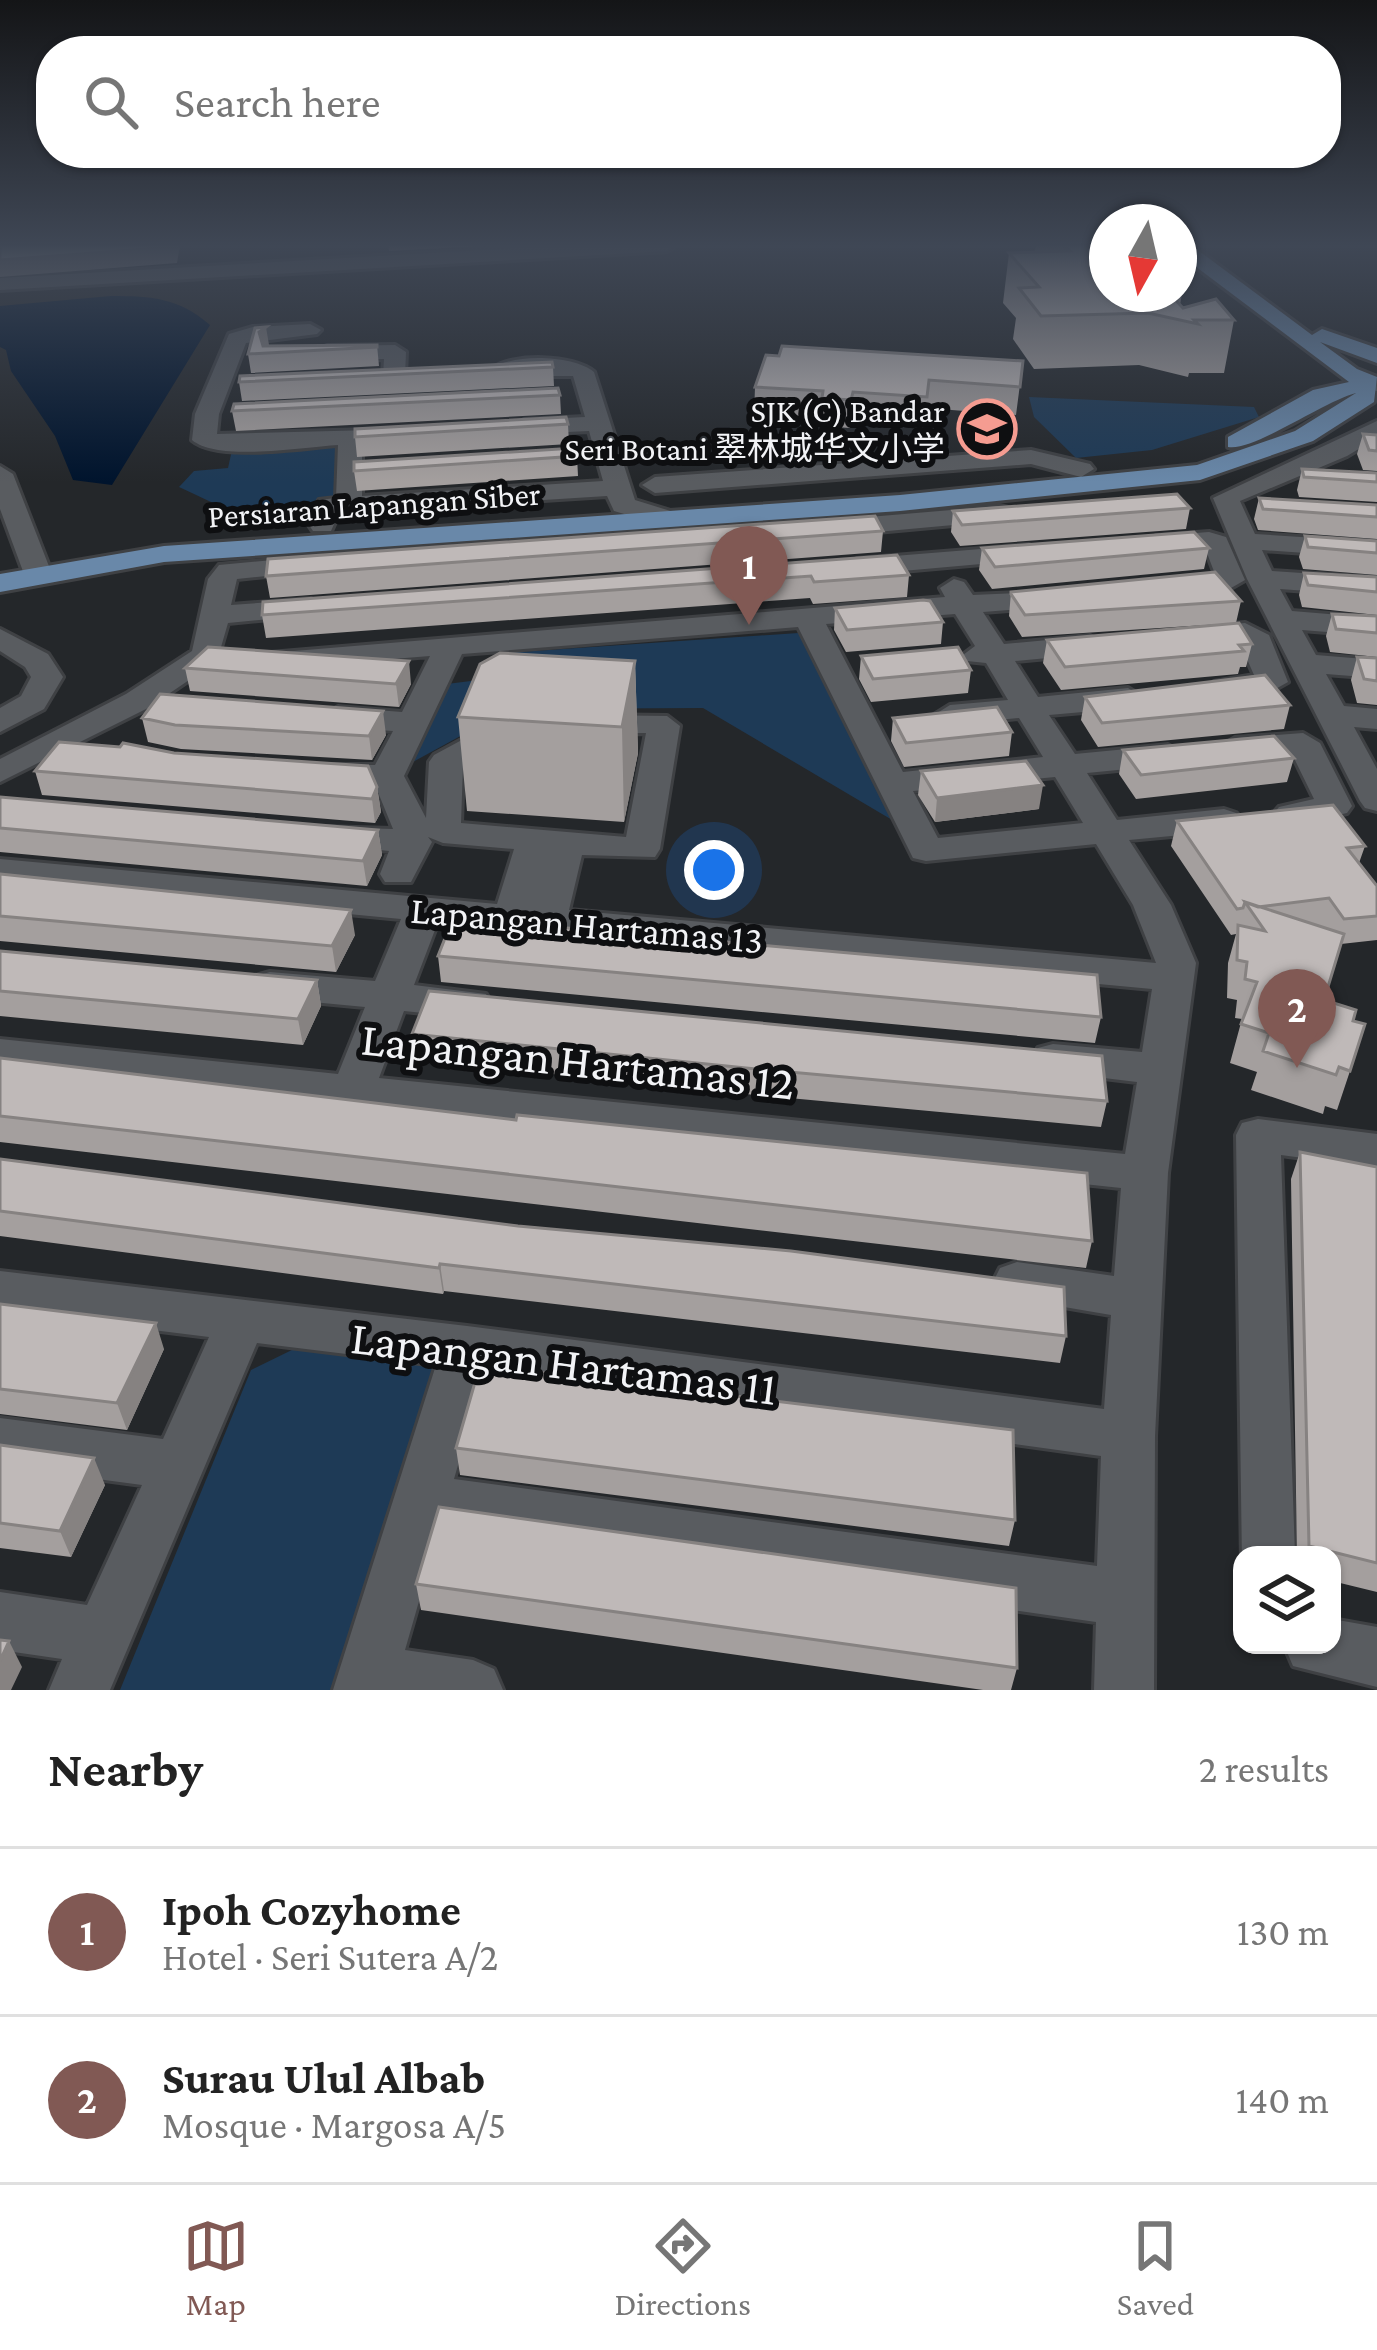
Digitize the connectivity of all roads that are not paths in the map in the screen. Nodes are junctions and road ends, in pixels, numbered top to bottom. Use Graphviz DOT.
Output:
graph roads {
  1 [pos="1284,324"];
  2 [pos="1307,324"];
  3 [pos="1290,328"];
  4 [pos="310,330"];
  5 [pos="1322,335"];
  6 [pos="1377,356"];
  7 [pos="228,358"];
  8 [pos="484,370"];
  9 [pos="422,374"];
  10 [pos="384,376"];
  11 [pos="1377,384"];
  12 [pos="1377,405"];
  13 [pos="1309,417"];
  14 [pos="598,423"];
  15 [pos="1377,428"];
  16 [pos="488,429"];
  17 [pos="422,433"];
  18 [pos="387,434"];
  19 [pos="350,437"];
  20 [pos="1377,454"];
  21 [pos="1338,466"];
  22 [pos="1081,469"];
  23 [pos="0,474"];
  24 [pos="929,482"];
  25 [pos="847,489"];
  26 [pos="634,495"];
  27 [pos="1182,496"];
  28 [pos="349,505"];
  29 [pos="1227,505"];
  30 [pos="1270,508"];
  31 [pos="906,512"];
  32 [pos="668,519"];
  33 [pos="322,526"];
  34 [pos="575,526"];
  35 [pos="1243,541"];
  36 [pos="1125,546"];
  37 [pos="1377,550"];
  38 [pos="1054,551"];
  39 [pos="24,555"];
  40 [pos="936,560"];
  41 [pos="0,566"];
  42 [pos="817,570"];
  43 [pos="1261,579"];
  44 [pos="0,583"];
  45 [pos="1377,587"];
  46 [pos="1152,589"];
  47 [pos="1082,595"];
  48 [pos="351,605"];
  49 [pos="964,605"];
  50 [pos="215,615"];
  51 [pos="1281,619"];
  52 [pos="809,620"];
  53 [pos="1377,627"];
  54 [pos="0,638"];
  55 [pos="1177,638"];
  56 [pos="1132,642"];
  57 [pos="451,645"];
  58 [pos="995,653"];
  59 [pos="949,657"];
  60 [pos="231,659"];
  61 [pos="1305,663"];
  62 [pos="1377,669"];
  63 [pos="137,701"];
  64 [pos="198,706"];
  65 [pos="1029,708"];
  66 [pos="309,715"];
  67 [pos="1331,715"];
  68 [pos="10,717"];
  69 [pos="1377,718"];
  70 [pos="887,722"];
  71 [pos="412,723"];
  72 [pos="72,738"];
  73 [pos="111,752"];
  74 [pos="1065,765"];
  75 [pos="284,769"];
  76 [pos="0,772"];
  77 [pos="387,776"];
  78 [pos="891,783"];
  79 [pos="1373,787"];
  80 [pos="302,832"];
  81 [pos="1107,832"];
  82 [pos="551,843"];
  83 [pos="0,870"];
  84 [pos="424,909"];
  85 [pos="529,919"];
  86 [pos="1174,970"];
  87 [pos="230,981"];
  88 [pos="390,998"];
  89 [pos="520,1008"];
  90 [pos="0,1054"];
  91 [pos="1023,1056"];
  92 [pos="1162,1069"];
  93 [pos="352,1091"];
  94 [pos="1377,1151"];
  95 [pos="1145,1173"];
  96 [pos="978,1276"];
  97 [pos="0,1292"];
  98 [pos="1137,1299"];
  99 [pos="242,1322"];
  100 [pos="467,1347"];
  101 [pos="1128,1436"];
  102 [pos="0,1442"];
  103 [pos="178,1465"];
  104 [pos="420,1500"];
  105 [pos="1267,1546"];
  106 [pos="1124,1598"];
  107 [pos="0,1622"];
  108 [pos="102,1636"];
  109 [pos="1341,1650"];
  110 [pos="1377,1657"];
  111 [pos="366,1682"];
  112 [pos="79,1690"];
  113 [pos="473,1690"];
  114 [pos="1124,1690"];
  1 -- 3 [label="main road"];
  2 -- 5 [label="main road"];
  3 -- 11 [label="main road"];
  3 -- 13 [label="main road"];
  4 -- 7 [label="street"];
  5 -- 6 [label="main road"];
  5 -- 11 [label="main road"];
  7 -- 10 [label="street"];
  7 -- 19 [label="street"];
  8 -- 14 [label="street"];
  9 -- 10 [label="street"];
  10 -- 18 [label="street"];
  11 -- 13 [label="main road, Persiaran Lapangan Siber"];
  12 -- 13 [label="main road"];
  13 -- 22 [label="main road, Persiaran Lapangan Siber"];
  13 -- 31 [label="main road, Persiaran Lapangan Siber"];
  14 -- 16 [label="street"];
  14 -- 26 [label="street"];
  15 -- 21 [label="street"];
  17 -- 18 [label="street"];
  18 -- 19 [label="street"];
  19 -- 28 [label="street"];
  20 -- 21 [label="street"];
  21 -- 29 [label="street"];
  22 -- 24 [label="main road, Persiaran Lapangan Siber"];
  22 -- 26 [label="street"];
  23 -- 39 [label="street"];
  24 -- 25 [label="main road, Persiaran Lapangan Siber"];
  24 -- 31 [label="street"];
  25 -- 26 [label="main road, Persiaran Lapangan Siber"];
  25 -- 31 [label="street"];
  26 -- 28 [label="street"];
  26 -- 32 [label="street"];
  26 -- 33 [label="main road, Persiaran Lapangan Siber"];
  26 -- 34 [label="street"];
  27 -- 31 [label="street"];
  28 -- 33 [label="street"];
  29 -- 30 [label="street"];
  29 -- 35 [label="street"];
  31 -- 32 [label="main road, Persiaran Lapangan Siber"];
  31 -- 40 [label="street"];
  31 -- 50 [label="street"];
  32 -- 34 [label="main road, Persiaran Lapangan Siber"];
  33 -- 39 [label="main road, Persiaran Lapangan Siber"];
  34 -- 39 [label="main road, Persiaran Lapangan Siber"];
  35 -- 37 [label="street"];
  35 -- 43 [label="street"];
  36 -- 46 [label="street"];
  38 -- 40 [label="street"];
  39 -- 41 [label="main road, Persiaran Lapangan Siber"];
  39 -- 44 [label="main road, Persiaran Lapangan Siber"];
  40 -- 42 [label="street"];
  40 -- 49 [label="street"];
  43 -- 45 [label="street"];
  43 -- 51 [label="street"];
  47 -- 49 [label="street"];
  48 -- 50 [label="street"];
  49 -- 52 [label="street"];
  49 -- 58 [label="street"];
  50 -- 60 [label="street"];
  51 -- 53 [label="street"];
  51 -- 61 [label="street"];
  52 -- 57 [label="street"];
  52 -- 70 [label="street"];
  54 -- 68 [label="street"];
  55 -- 65 [label="street"];
  56 -- 58 [label="street"];
  57 -- 60 [label="street"];
  57 -- 71 [label="street"];
  58 -- 59 [label="street"];
  58 -- 65 [label="street"];
  60 -- 63 [label="street"];
  61 -- 62 [label="street"];
  61 -- 67 [label="street"];
  63 -- 64 [label="street"];
  63 -- 72 [label="street"];
  65 -- 70 [label="street"];
  65 -- 74 [label="street"];
  66 -- 71 [label="street"];
  67 -- 69 [label="street"];
  67 -- 79 [label="street"];
  70 -- 78 [label="street"];
  71 -- 77 [label="street"];
  72 -- 73 [label="street"];
  72 -- 76 [label="street"];
  74 -- 78 [label="street"];
  74 -- 81 [label="street"];
  74 -- 81 [label="street"];
  75 -- 77 [label="street"];
  77 -- 80 [label="street"];
  78 -- 81 [label="street"];
  81 -- 86 [label="street"];
  82 -- 82 [label="street"];
  82 -- 85 [label="street"];
  83 -- 84 [label="street, Lapangan Hartamas 13"];
  84 -- 85 [label="street, Lapangan Hartamas 13"];
  84 -- 88 [label="street"];
  85 -- 86 [label="street, Lapangan Hartamas 13"];
  86 -- 92 [label="street"];
  87 -- 88 [label="street"];
  88 -- 89 [label="street"];
  88 -- 93 [label="street"];
  90 -- 93 [label="street, Lapangan Hartamas 12"];
  91 -- 92 [label="street"];
  92 -- 95 [label="street"];
  93 -- 95 [label="street, Lapangan Hartamas 12"];
  94 -- 105 [label="street"];
  95 -- 98 [label="street"];
  96 -- 98 [label="street"];
  97 -- 99 [label="street, Lapangan Hartamas 11"];
  98 -- 101 [label="street"];
  99 -- 100 [label="street, Lapangan Hartamas 11"];
  99 -- 103 [label="street"];
  100 -- 101 [label="street, Lapangan Hartamas 11"];
  100 -- 104 [label="street"];
  101 -- 106 [label="street"];
  102 -- 103 [label="street"];
  103 -- 108 [label="street"];
  104 -- 106 [label="street"];
  104 -- 111 [label="street"];
  106 -- 114 [label="street"];
  107 -- 108 [label="street"];
  108 -- 112 [label="street"];
  109 -- 110 [label="street"];
  111 -- 113 [label="street"];
}
